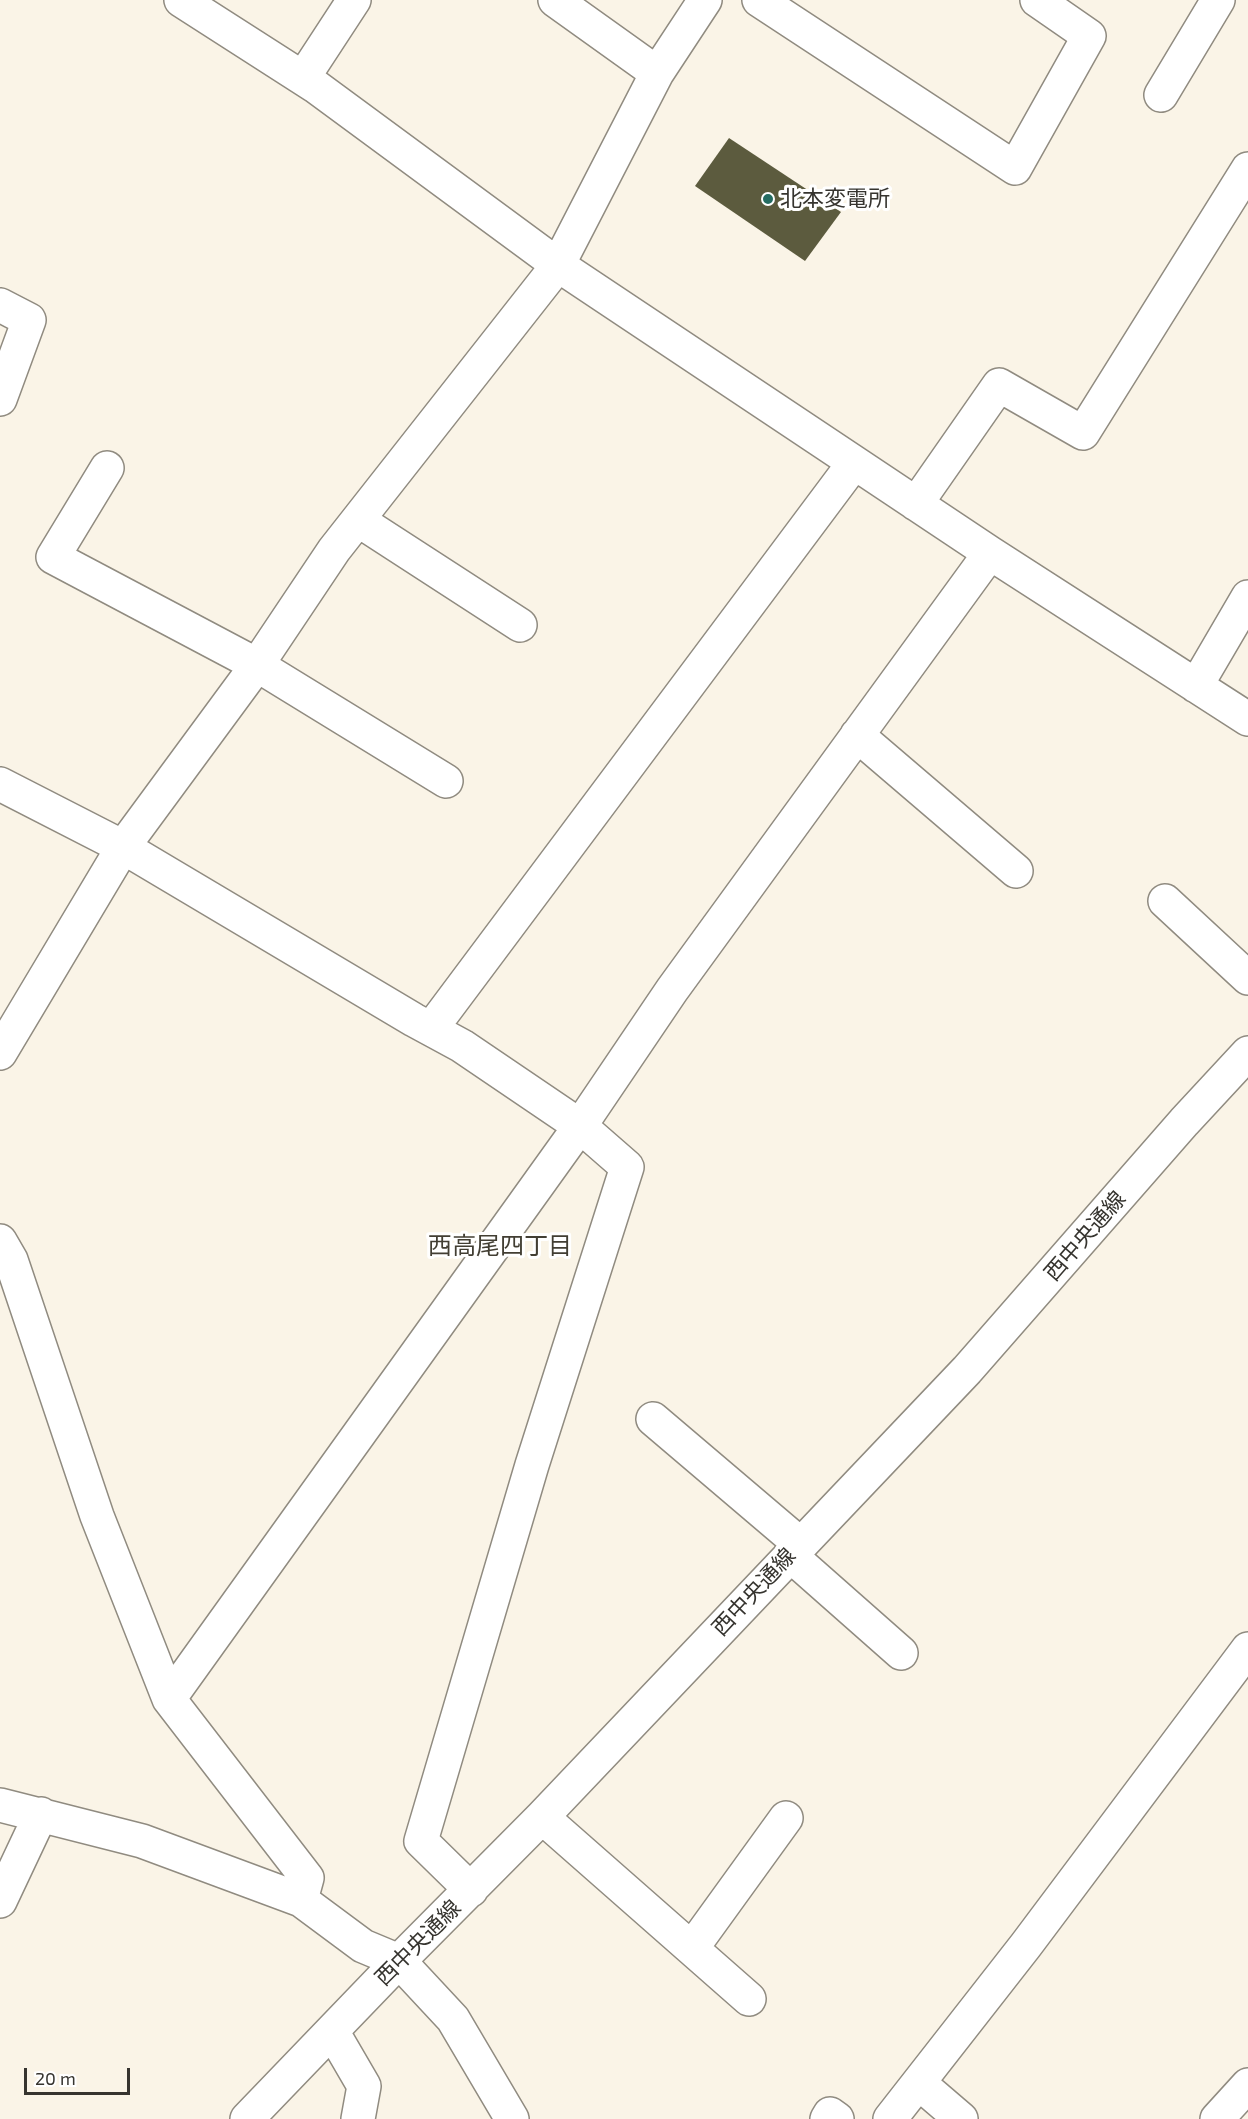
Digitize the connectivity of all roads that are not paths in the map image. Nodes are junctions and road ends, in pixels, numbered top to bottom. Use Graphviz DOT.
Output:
graph roads {
  1 [pos="354,0"];
  2 [pos="555,0"];
  3 [pos="705,0"];
  4 [pos="759,0"];
  5 [pos="1037,0"];
  6 [pos="1218,0"];
  7 [pos="188,2"];
  8 [pos="657,73"];
  9 [pos="303,78"];
  10 [pos="1161,95"];
  11 [pos="1248,170"];
  12 [pos="558,266"];
  13 [pos="0,305"];
  14 [pos="0,399"];
  15 [pos="854,463"];
  16 [pos="107,468"];
  17 [pos="916,504"];
  18 [pos="358,520"];
  19 [pos="990,553"];
  20 [pos="1248,597"];
  21 [pos="520,625"];
  22 [pos="257,665"];
  23 [pos="1196,686"];
  24 [pos="1248,719"];
  25 [pos="857,735"];
  26 [pos="446,781"];
  27 [pos="0,784"];
  28 [pos="123,847"];
  29 [pos="1016,871"];
  30 [pos="1165,901"];
  31 [pos="1248,978"];
  32 [pos="431,1029"];
  33 [pos="0,1053"];
  34 [pos="1248,1053"];
  35 [pos="580,1126"];
  36 [pos="0,1241"];
  37 [pos="653,1419"];
  38 [pos="795,1550"];
  39 [pos="1248,1649"];
  40 [pos="901,1653"];
  41 [pos="169,1699"];
  42 [pos="0,1805"];
  43 [pos="41,1814"];
  44 [pos="542,1817"];
  45 [pos="786,1818"];
  46 [pos="471,1890"];
  47 [pos="301,1900"];
  48 [pos="0,1901"];
  49 [pos="692,1948"];
  50 [pos="399,1961"];
  51 [pos="749,1999"];
  52 [pos="332,2031"];
  53 [pos="919,2083"];
  54 [pos="1248,2085"];
  55 [pos="247,2119"];
  56 [pos="358,2119"];
  57 [pos="512,2119"];
  58 [pos="827,2119"];
  59 [pos="837,2119"];
  60 [pos="890,2119"];
  61 [pos="961,2119"];
  62 [pos="1217,2119"];
  1 -- 9 [label="street"];
  2 -- 8 [label="street"];
  3 -- 8 [label="street"];
  4 -- 5 [label="street"];
  6 -- 10 [label="street"];
  7 -- 9 [label="street"];
  8 -- 12 [label="street"];
  9 -- 12 [label="street"];
  11 -- 17 [label="street"];
  12 -- 15 [label="street"];
  12 -- 18 [label="street"];
  13 -- 14 [label="street"];
  15 -- 17 [label="street"];
  15 -- 32 [label="street"];
  16 -- 22 [label="street"];
  17 -- 19 [label="street"];
  18 -- 21 [label="street"];
  18 -- 22 [label="street"];
  19 -- 23 [label="street"];
  19 -- 25 [label="street"];
  20 -- 23 [label="street"];
  22 -- 26 [label="street"];
  22 -- 28 [label="street"];
  23 -- 24 [label="street"];
  25 -- 29 [label="street"];
  25 -- 35 [label="street"];
  27 -- 28 [label="street"];
  28 -- 32 [label="street"];
  28 -- 33 [label="street"];
  30 -- 31 [label="street"];
  32 -- 35 [label="street"];
  34 -- 38 [label="street, 西中央通線"];
  35 -- 41 [label="street"];
  35 -- 46 [label="street"];
  36 -- 41 [label="street"];
  37 -- 38 [label="street"];
  38 -- 40 [label="street"];
  38 -- 44 [label="street, 西中央通線"];
  39 -- 53 [label="street"];
  41 -- 47 [label="street"];
  42 -- 43 [label="street"];
  43 -- 47 [label="street"];
  43 -- 48 [label="street"];
  44 -- 46 [label="street, 西中央通線"];
  44 -- 49 [label="street"];
  45 -- 49 [label="street"];
  46 -- 50 [label="street, 西中央通線"];
  47 -- 50 [label="street"];
  49 -- 51 [label="street"];
  50 -- 52 [label="street, 西中央通線"];
  50 -- 57 [label="street"];
  52 -- 55 [label="street, 西中央通線"];
  52 -- 56 [label="street"];
  53 -- 60 [label="street"];
  53 -- 61 [label="street"];
  54 -- 62 [label="street"];
  58 -- 59 [label="street"];
}
